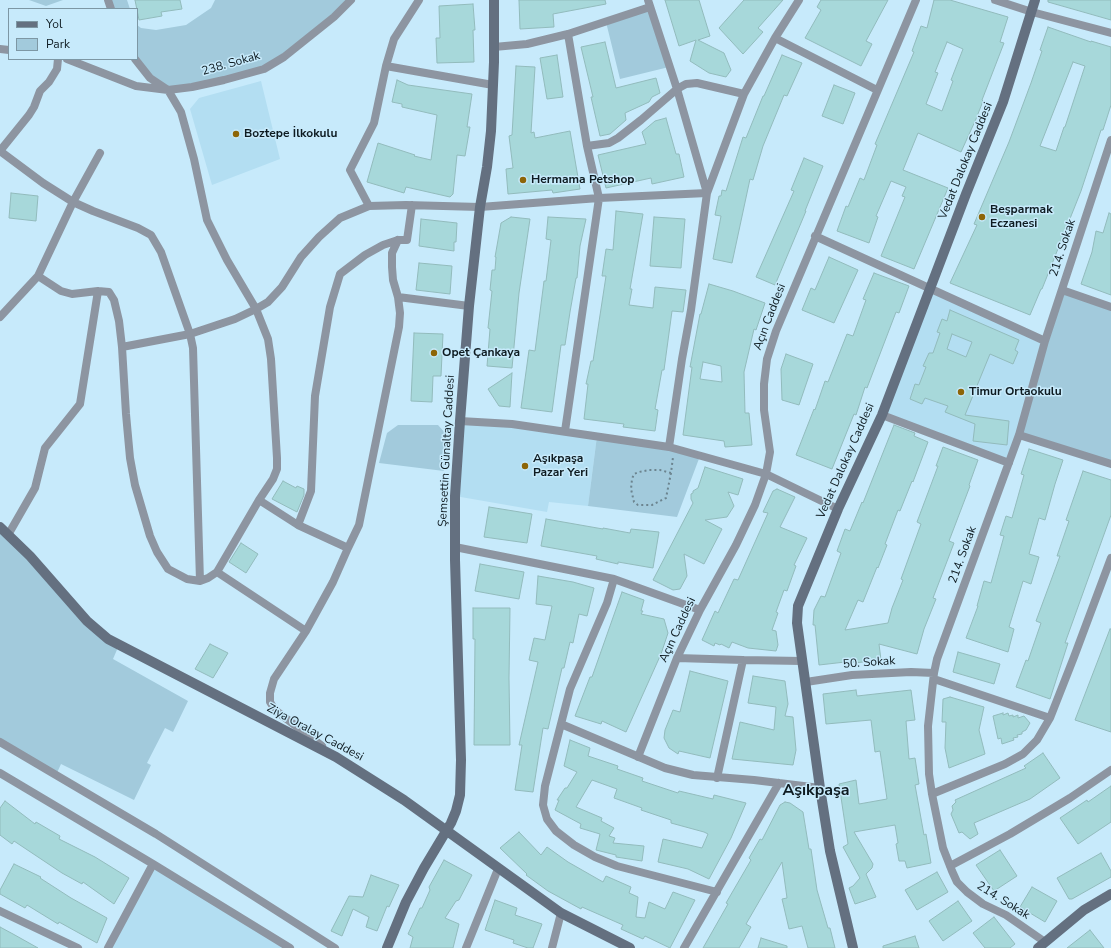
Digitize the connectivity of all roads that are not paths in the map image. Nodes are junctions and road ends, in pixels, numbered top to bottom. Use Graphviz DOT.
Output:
graph roads {
  1 [pos="350,0"];
  2 [pos="419,0"];
  3 [pos="494,0"];
  4 [pos="799,0"];
  5 [pos="916,0"];
  6 [pos="995,0"];
  7 [pos="1035,0"];
  8 [pos="649,3"];
  9 [pos="1032,12"];
  10 [pos="1111,33"];
  11 [pos="568,34"];
  12 [pos="775,38"];
  13 [pos="494,47"];
  14 [pos="58,60"];
  15 [pos="69,60"];
  16 [pos="136,60"];
  17 [pos="386,66"];
  18 [pos="493,85"];
  19 [pos="677,89"];
  20 [pos="168,90"];
  21 [pos="877,90"];
  22 [pos="744,94"];
  23 [pos="1111,140"];
  24 [pos="588,146"];
  25 [pos="0,151"];
  26 [pos="100,153"];
  27 [pos="707,193"];
  28 [pos="599,198"];
  29 [pos="73,202"];
  30 [pos="412,205"];
  31 [pos="370,206"];
  32 [pos="480,208"];
  33 [pos="815,236"];
  34 [pos="398,240"];
  35 [pos="38,276"];
  36 [pos="930,288"];
  37 [pos="1062,290"];
  38 [pos="98,291"];
  39 [pos="398,297"];
  40 [pos="469,306"];
  41 [pos="1111,308"];
  42 [pos="256,309"];
  43 [pos="1,314"];
  44 [pos="190,334"];
  45 [pos="1045,340"];
  46 [pos="122,347"];
  47 [pos="882,415"];
  48 [pos="460,421"];
  49 [pos="565,431"];
  50 [pos="1019,435"];
  51 [pos="672,448"];
  52 [pos="1009,463"];
  53 [pos="1111,464"];
  54 [pos="766,474"];
  55 [pos="259,500"];
  56 [pos="838,509"];
  57 [pos="298,525"];
  58 [pos="0,528"];
  59 [pos="8,535"];
  60 [pos="348,548"];
  61 [pos="455,548"];
  62 [pos="1111,558"];
  63 [pos="217,572"];
  64 [pos="614,578"];
  65 [pos="200,581"];
  66 [pos="700,610"];
  67 [pos="306,631"];
  68 [pos="677,658"];
  69 [pos="743,660"];
  70 [pos="802,661"];
  71 [pos="934,676"];
  72 [pos="806,682"];
  73 [pos="1050,718"];
  74 [pos="561,724"];
  75 [pos="0,742"];
  76 [pos="336,757"];
  77 [pos="638,757"];
  78 [pos="1111,770"];
  79 [pos="0,773"];
  80 [pos="717,778"];
  81 [pos="779,783"];
  82 [pos="820,788"];
  83 [pos="932,794"];
  84 [pos="447,830"];
  85 [pos="153,864"];
  86 [pos="950,866"];
  87 [pos="498,868"];
  88 [pos="717,892"];
  89 [pos="1111,894"];
  90 [pos="0,911"];
  91 [pos="561,913"];
  92 [pos="1041,945"];
  93 [pos="78,948"];
  94 [pos="108,948"];
  95 [pos="290,948"];
  96 [pos="335,948"];
  97 [pos="387,948"];
  98 [pos="466,948"];
  99 [pos="552,948"];
  100 [pos="630,948"];
  101 [pos="684,948"];
  102 [pos="853,948"];
  1 -- 20 [label="street, 238. Sokak"];
  2 -- 17 [label="street"];
  3 -- 13 [label="street, Şemsettin Günaltay Caddesi"];
  4 -- 12 [label="street"];
  5 -- 21 [label="street, Açın Caddesi"];
  6 -- 9 [label="street"];
  7 -- 9 [label="street, Vedat Dalokay Caddesi"];
  8 -- 11 [label="street"];
  8 -- 19 [label="street"];
  9 -- 10 [label="street"];
  9 -- 36 [label="street, Vedat Dalokay Caddesi"];
  11 -- 13 [label="street"];
  11 -- 24 [label="street"];
  12 -- 21 [label="street"];
  12 -- 22 [label="street"];
  13 -- 18 [label="street, Şemsettin Günaltay Caddesi"];
  14 -- 25 [label="street"];
  15 -- 20 [label="street, 238. Sokak"];
  16 -- 20 [label="street"];
  17 -- 18 [label="street"];
  17 -- 31 [label="street"];
  18 -- 32 [label="street, Şemsettin Günaltay Caddesi"];
  19 -- 22 [label="street"];
  19 -- 24 [label="street"];
  19 -- 27 [label="street"];
  20 -- 42 [label="street"];
  21 -- 33 [label="street, Açın Caddesi"];
  22 -- 27 [label="street"];
  23 -- 37 [label="street, 214. Sokak"];
  24 -- 28 [label="street"];
  25 -- 29 [label="street"];
  26 -- 29 [label="street"];
  27 -- 28 [label="street"];
  27 -- 51 [label="street"];
  28 -- 32 [label="street"];
  28 -- 49 [label="street"];
  29 -- 35 [label="street"];
  29 -- 44 [label="street"];
  30 -- 31 [label="street"];
  30 -- 32 [label="street"];
  30 -- 34 [label="street"];
  31 -- 42 [label="street"];
  32 -- 40 [label="street, Şemsettin Günaltay Caddesi"];
  33 -- 36 [label="street"];
  33 -- 54 [label="street, Açın Caddesi"];
  34 -- 39 [label="street"];
  34 -- 57 [label="street"];
  35 -- 38 [label="street"];
  35 -- 43 [label="street"];
  36 -- 45 [label="street"];
  36 -- 47 [label="street, Vedat Dalokay Caddesi"];
  37 -- 41 [label="street"];
  37 -- 45 [label="street, 214. Sokak"];
  38 -- 46 [label="street"];
  38 -- 59 [label="street"];
  39 -- 40 [label="street"];
  39 -- 60 [label="street"];
  40 -- 48 [label="street, Şemsettin Günaltay Caddesi"];
  42 -- 44 [label="street"];
  42 -- 55 [label="street"];
  44 -- 46 [label="street"];
  44 -- 65 [label="street"];
  45 -- 50 [label="street, 214. Sokak"];
  46 -- 65 [label="street"];
  47 -- 52 [label="street"];
  47 -- 56 [label="street, Vedat Dalokay Caddesi"];
  48 -- 49 [label="street"];
  48 -- 61 [label="street, Şemsettin Günaltay Caddesi"];
  49 -- 51 [label="street"];
  50 -- 52 [label="street, 214. Sokak"];
  50 -- 53 [label="street"];
  51 -- 54 [label="street"];
  52 -- 71 [label="street, 214. Sokak"];
  54 -- 56 [label="street"];
  54 -- 66 [label="street, Açın Caddesi"];
  55 -- 57 [label="street"];
  55 -- 63 [label="street"];
  56 -- 70 [label="street, Vedat Dalokay Caddesi"];
  57 -- 60 [label="street"];
  58 -- 59 [label="street, Ziya Oralay Caddesi"];
  59 -- 76 [label="street, Ziya Oralay Caddesi"];
  60 -- 67 [label="street"];
  61 -- 64 [label="street"];
  61 -- 84 [label="street, Şemsettin Günaltay Caddesi"];
  62 -- 73 [label="street"];
  63 -- 65 [label="street"];
  63 -- 67 [label="street"];
  64 -- 66 [label="street"];
  64 -- 74 [label="street"];
  66 -- 68 [label="street, Açın Caddesi"];
  67 -- 76 [label="street"];
  68 -- 69 [label="street"];
  68 -- 77 [label="street, Açın Caddesi"];
  69 -- 70 [label="street"];
  69 -- 80 [label="street"];
  70 -- 72 [label="street, Vedat Dalokay Caddesi"];
  71 -- 72 [label="street, 50. Sokak"];
  71 -- 73 [label="street, 50. Sokak"];
  71 -- 83 [label="street, 214. Sokak"];
  72 -- 82 [label="street, Vedat Dalokay Caddesi"];
  73 -- 83 [label="street"];
  74 -- 77 [label="street"];
  74 -- 88 [label="street"];
  75 -- 96 [label="street"];
  76 -- 84 [label="street, Ziya Oralay Caddesi"];
  77 -- 80 [label="street"];
  78 -- 86 [label="street"];
  79 -- 85 [label="street"];
  80 -- 81 [label="street"];
  81 -- 82 [label="street"];
  81 -- 88 [label="street"];
  82 -- 102 [label="street, Vedat Dalokay Caddesi"];
  83 -- 86 [label="street, 214. Sokak"];
  84 -- 87 [label="street, Ziya Oralay Caddesi"];
  84 -- 97 [label="street, Şemsettin Günaltay Caddesi"];
  85 -- 94 [label="street"];
  85 -- 95 [label="street"];
  86 -- 92 [label="street, 214. Sokak"];
  87 -- 91 [label="street, Ziya Oralay Caddesi"];
  87 -- 98 [label="street"];
  88 -- 101 [label="street"];
  89 -- 92 [label="street"];
  90 -- 93 [label="street"];
  91 -- 99 [label="street"];
  91 -- 100 [label="street, Ziya Oralay Caddesi"];
}
